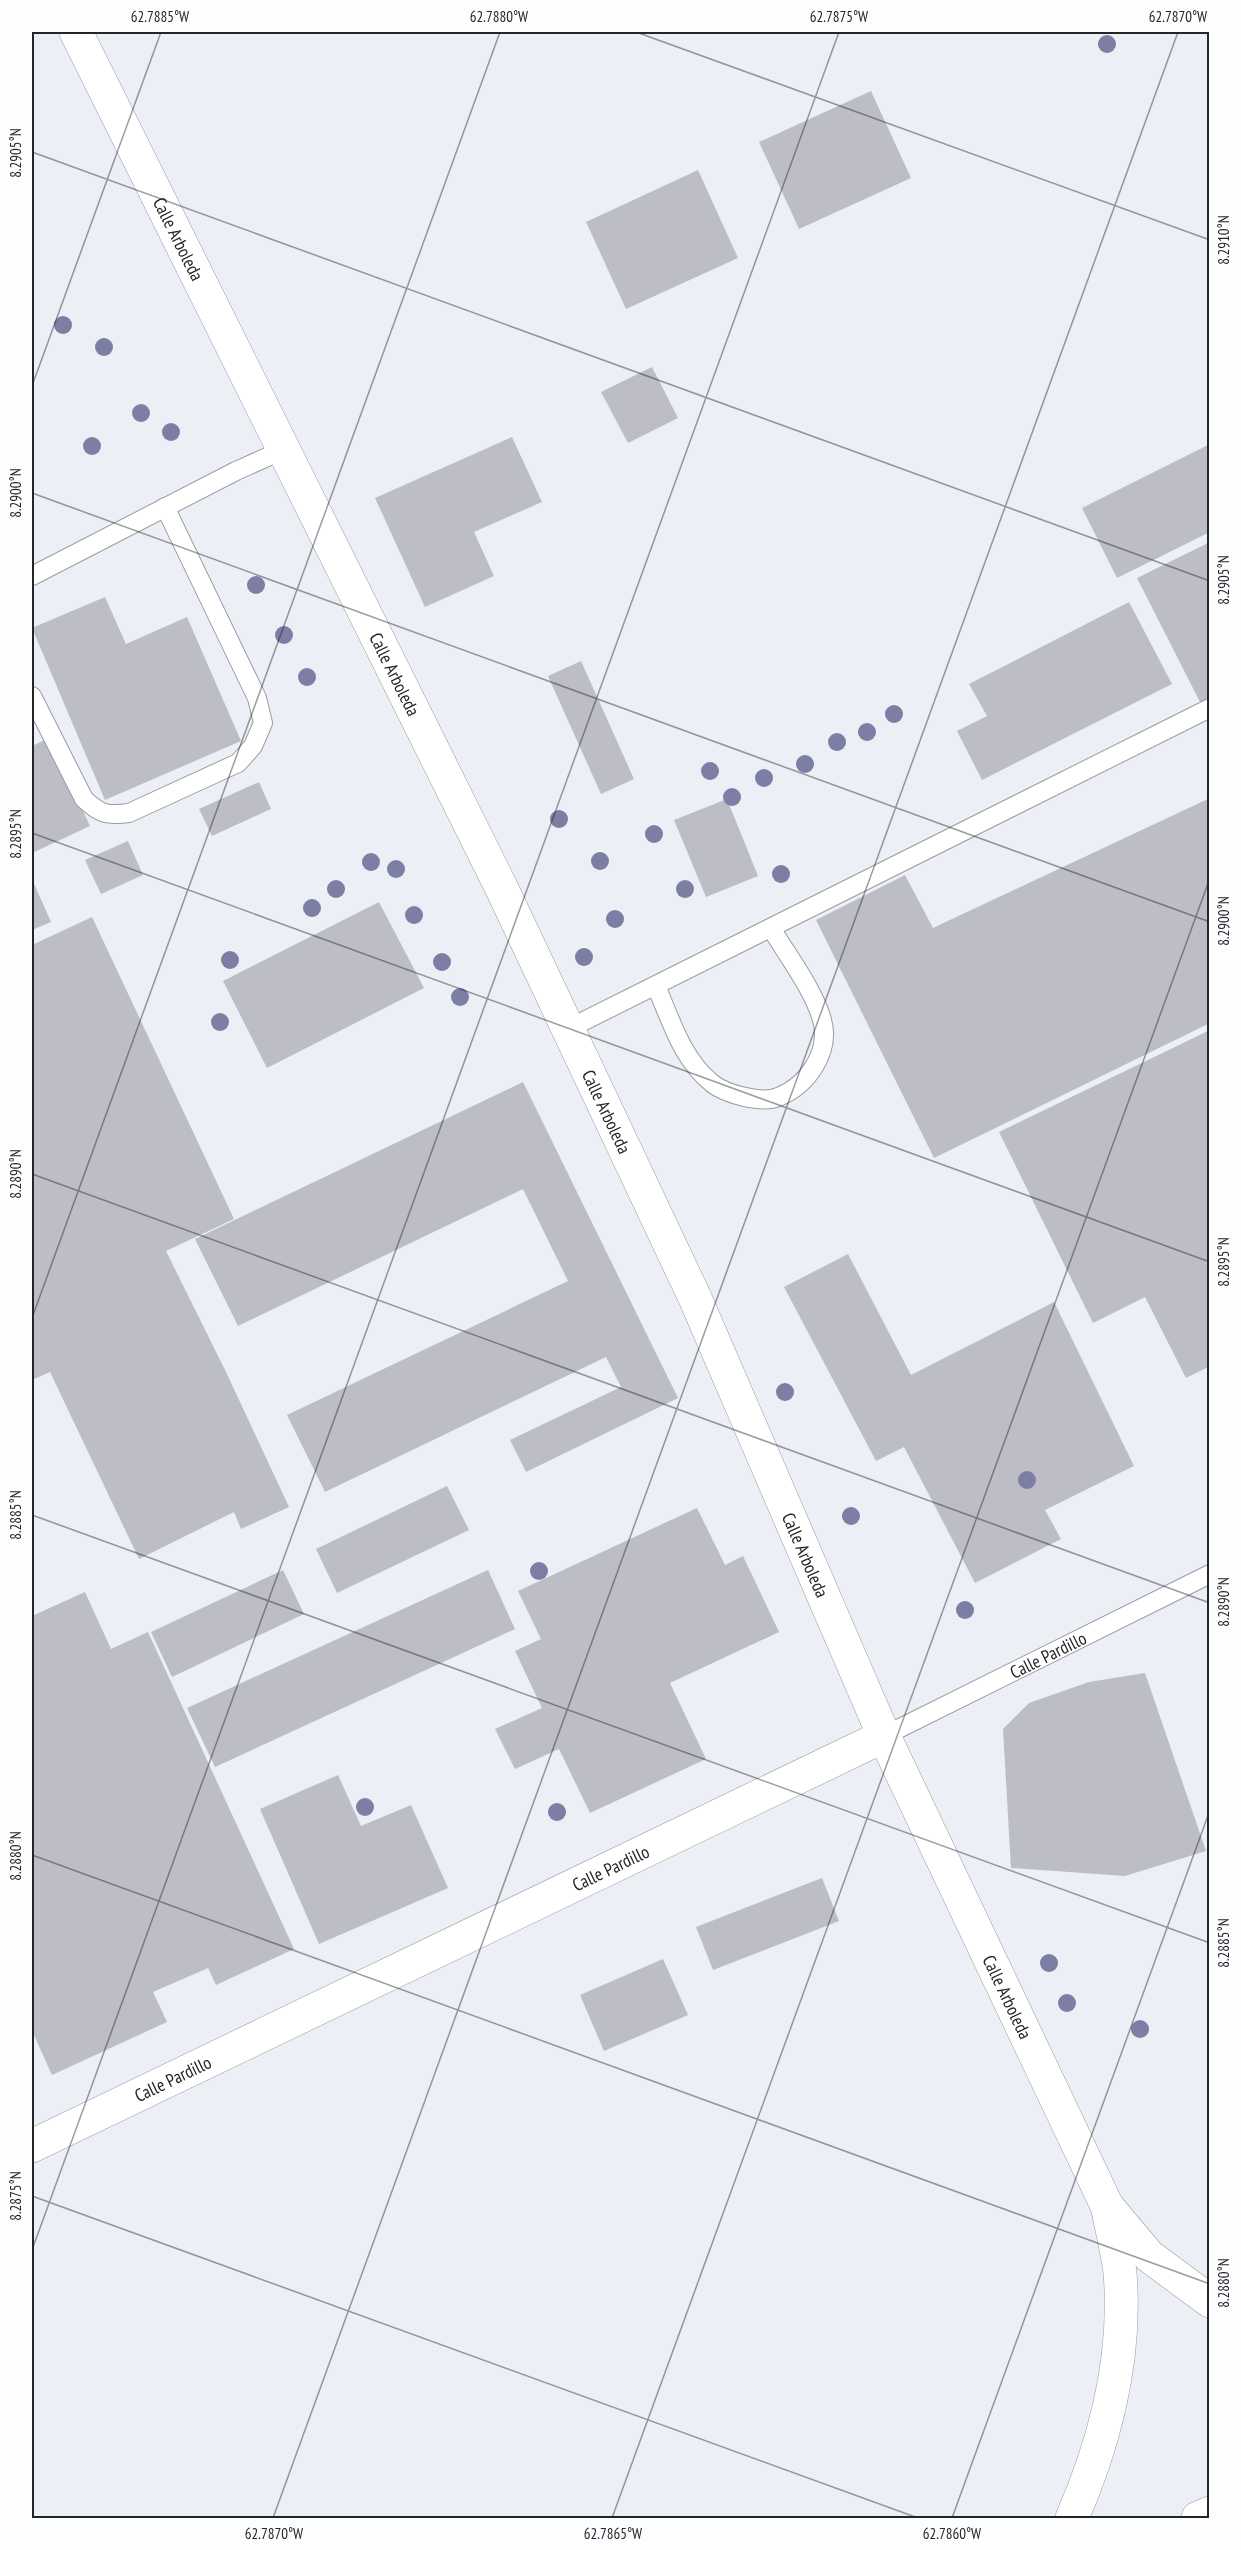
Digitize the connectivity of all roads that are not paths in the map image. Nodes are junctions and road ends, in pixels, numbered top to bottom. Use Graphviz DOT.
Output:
graph roads {
  1 [pos="76,32"];
  2 [pos="285,449"];
  3 [pos="165,507"];
  4 [pos="32,576"];
  5 [pos="32,696"];
  6 [pos="1209,708"];
  7 [pos="771,928"];
  8 [pos="656,986"];
  9 [pos="568,1029"];
  10 [pos="1209,1575"];
  11 [pos="884,1736"];
  12 [pos="32,2146"];
  13 [pos="1107,2206"];
  14 [pos="1209,2301"];
  15 [pos="1209,2513"];
  16 [pos="1072,2518"];
  17 [pos="1198,2518"];
  1 -- 2 [label="street, Calle Arboleda"];
  2 -- 3 [label="lane"];
  2 -- 9 [label="street, Calle Arboleda"];
  3 -- 4 [label="lane"];
  3 -- 5 [label="lane"];
  6 -- 7 [label="lane"];
  7 -- 8 [label="lane"];
  7 -- 8 [label="lane"];
  8 -- 9 [label="lane"];
  9 -- 11 [label="street, Calle Arboleda"];
  10 -- 11 [label="lane, Calle Pardillo"];
  11 -- 12 [label="street, Calle Pardillo"];
  11 -- 13 [label="street, Calle Arboleda"];
  13 -- 14 [label="street"];
  13 -- 16 [label="street"];
  15 -- 17 [label="street"];
}
